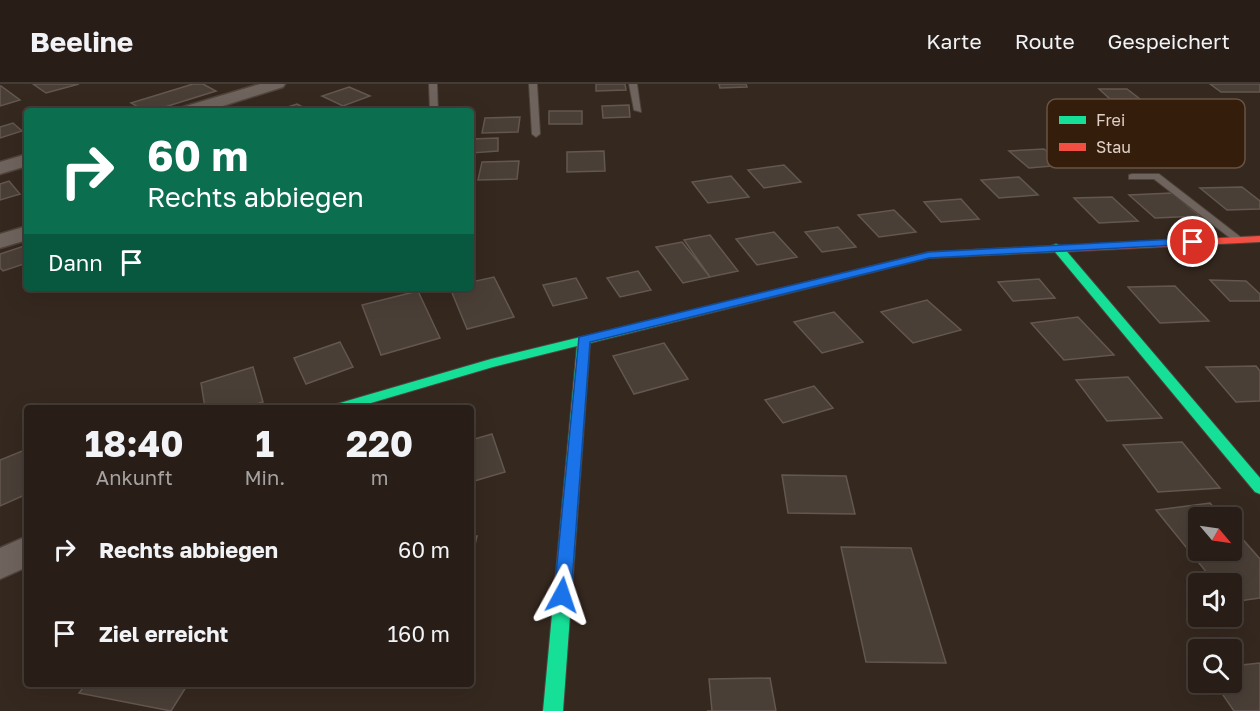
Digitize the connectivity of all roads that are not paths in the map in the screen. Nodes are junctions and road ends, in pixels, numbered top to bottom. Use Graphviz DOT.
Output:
graph roads {
  1 [pos="220,84"];
  2 [pos="277,84"];
  3 [pos="433,84"];
  4 [pos="533,84"];
  5 [pos="633,84"];
  6 [pos="230,103"];
  7 [pos="204,108"];
  8 [pos="434,108"];
  9 [pos="638,110"];
  10 [pos="536,134"];
  11 [pos="24,161"];
  12 [pos="0,168"];
  13 [pos="1132,177"];
  14 [pos="24,234"];
  15 [pos="1260,239"];
  16 [pos="1238,240"];
  17 [pos="0,242"];
  18 [pos="1056,248"];
  19 [pos="584,340"];
  20 [pos="348,405"];
  21 [pos="1260,488"];
  22 [pos="24,552"];
  23 [pos="0,564"];
  24 [pos="553,711"];
  1 -- 6 [label="street"];
  2 -- 6 [label="street"];
  3 -- 8 [label="lane"];
  4 -- 10 [label="lane"];
  5 -- 9 [label="lane"];
  6 -- 7 [label="street"];
  11 -- 12 [label="street"];
  13 -- 16 [label="lane"];
  14 -- 17 [label="street"];
  15 -- 16 [label="street"];
  16 -- 18 [label="street"];
  18 -- 19 [label="street"];
  18 -- 21 [label="street"];
  19 -- 20 [label="street"];
  19 -- 24 [label="street"];
  22 -- 23 [label="street"];
}
